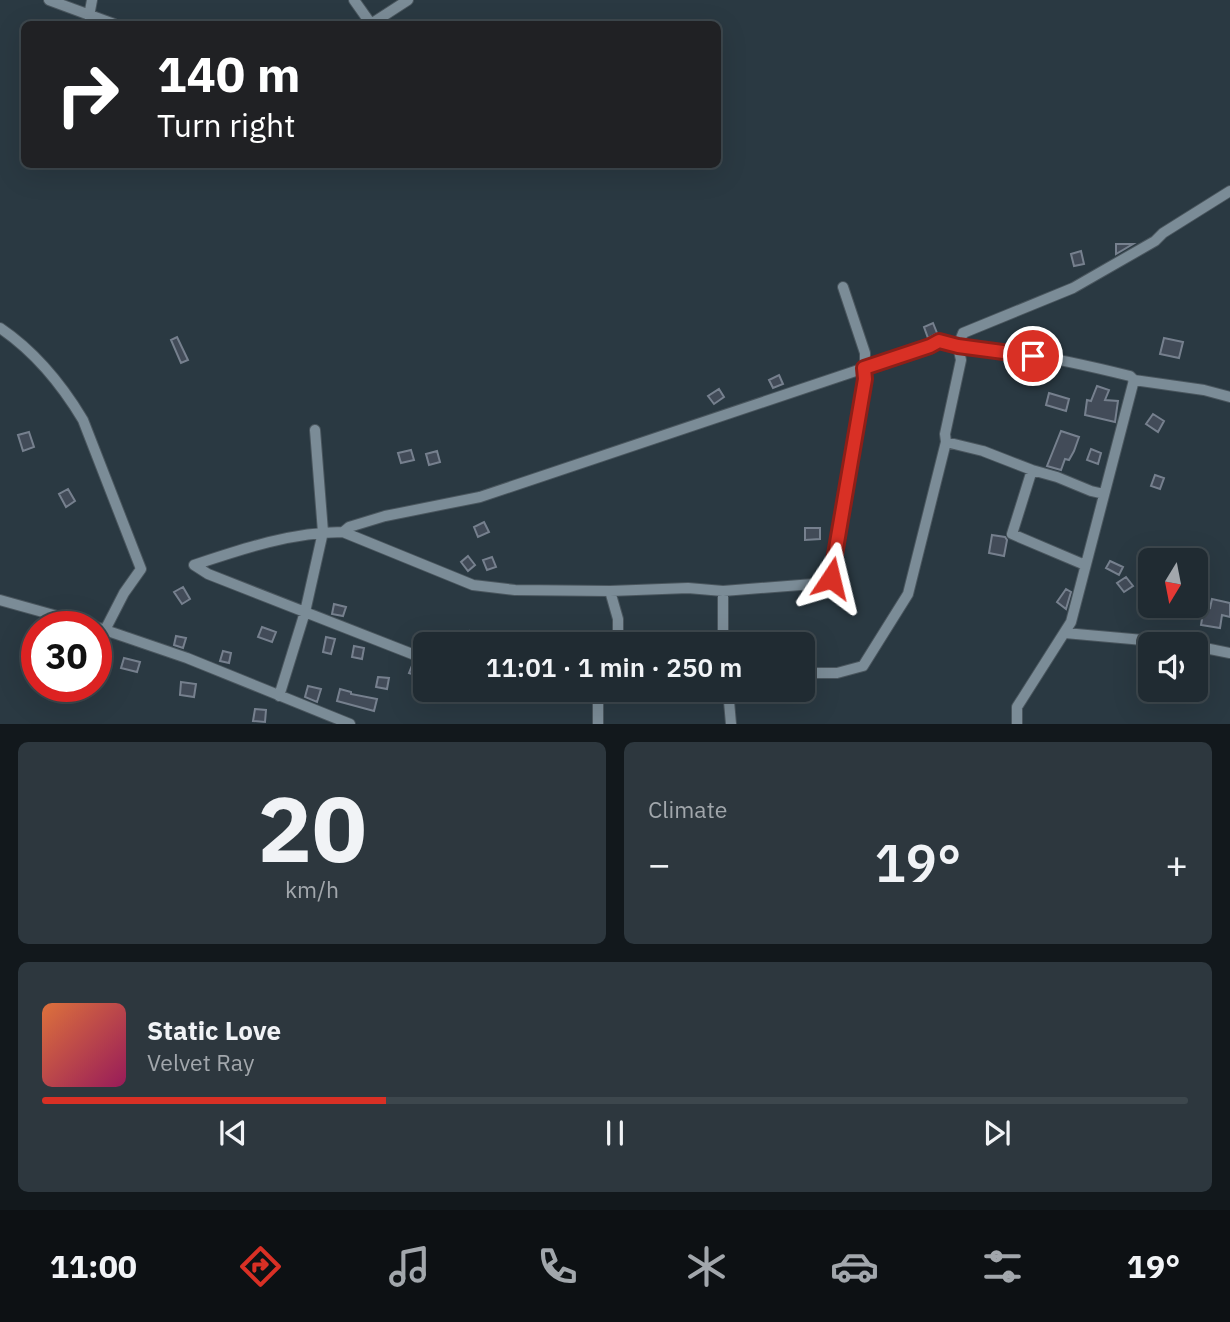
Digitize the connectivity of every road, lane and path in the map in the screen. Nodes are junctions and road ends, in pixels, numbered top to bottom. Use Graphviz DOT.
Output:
graph roads {
  1 [pos="49,0"];
  2 [pos="92,0"];
  3 [pos="354,0"];
  4 [pos="408,0"];
  5 [pos="89,16"];
  6 [pos="105,21"];
  7 [pos="369,21"];
  8 [pos="376,21"];
  9 [pos="1230,191"];
  10 [pos="843,287"];
  11 [pos="0,328"];
  12 [pos="958,346"];
  13 [pos="864,368"];
  14 [pos="1135,380"];
  15 [pos="1230,397"];
  16 [pos="315,430"];
  17 [pos="946,442"];
  18 [pos="1032,470"];
  19 [pos="1104,494"];
  20 [pos="323,532"];
  21 [pos="343,532"];
  22 [pos="1085,565"];
  23 [pos="610,591"];
  24 [pos="723,592"];
  25 [pos="0,600"];
  26 [pos="38,611"];
  27 [pos="111,611"];
  28 [pos="305,612"];
  29 [pos="618,632"];
  30 [pos="723,632"];
  31 [pos="112,633"];
  32 [pos="1065,634"];
  33 [pos="1138,640"];
  34 [pos="1208,649"];
  35 [pos="1230,653"];
  36 [pos="413,654"];
  37 [pos="815,673"];
  38 [pos="279,696"];
  39 [pos="598,702"];
  40 [pos="729,702"];
  41 [pos="350,723"];
  42 [pos="598,723"];
  43 [pos="731,723"];
  44 [pos="1017,723"];
  1 -- 5 [label="street"];
  2 -- 5 [label="street"];
  3 -- 7 [label="street"];
  4 -- 8 [label="street"];
  5 -- 6 [label="street"];
  9 -- 12 [label="street"];
  10 -- 13 [label="street"];
  11 -- 27 [label="street"];
  12 -- 13 [label="street"];
  12 -- 14 [label="street"];
  12 -- 17 [label="street"];
  13 -- 21 [label="street"];
  13 -- 24 [label="street"];
  14 -- 15 [label="street"];
  14 -- 19 [label="street"];
  16 -- 20 [label="street"];
  17 -- 18 [label="street"];
  17 -- 37 [label="street"];
  18 -- 19 [label="street"];
  18 -- 22 [label="street"];
  19 -- 22 [label="street"];
  20 -- 21 [label="street"];
  20 -- 28 [label="street"];
  20 -- 28 [label="street"];
  21 -- 23 [label="street"];
  22 -- 32 [label="street"];
  23 -- 24 [label="street"];
  23 -- 29 [label="street"];
  24 -- 30 [label="street"];
  25 -- 26 [label="street"];
  28 -- 36 [label="street"];
  28 -- 38 [label="street"];
  31 -- 38 [label="street"];
  32 -- 33 [label="street"];
  32 -- 44 [label="street"];
  34 -- 35 [label="street"];
  38 -- 41 [label="street"];
  39 -- 42 [label="street"];
  40 -- 43 [label="street"];
}
